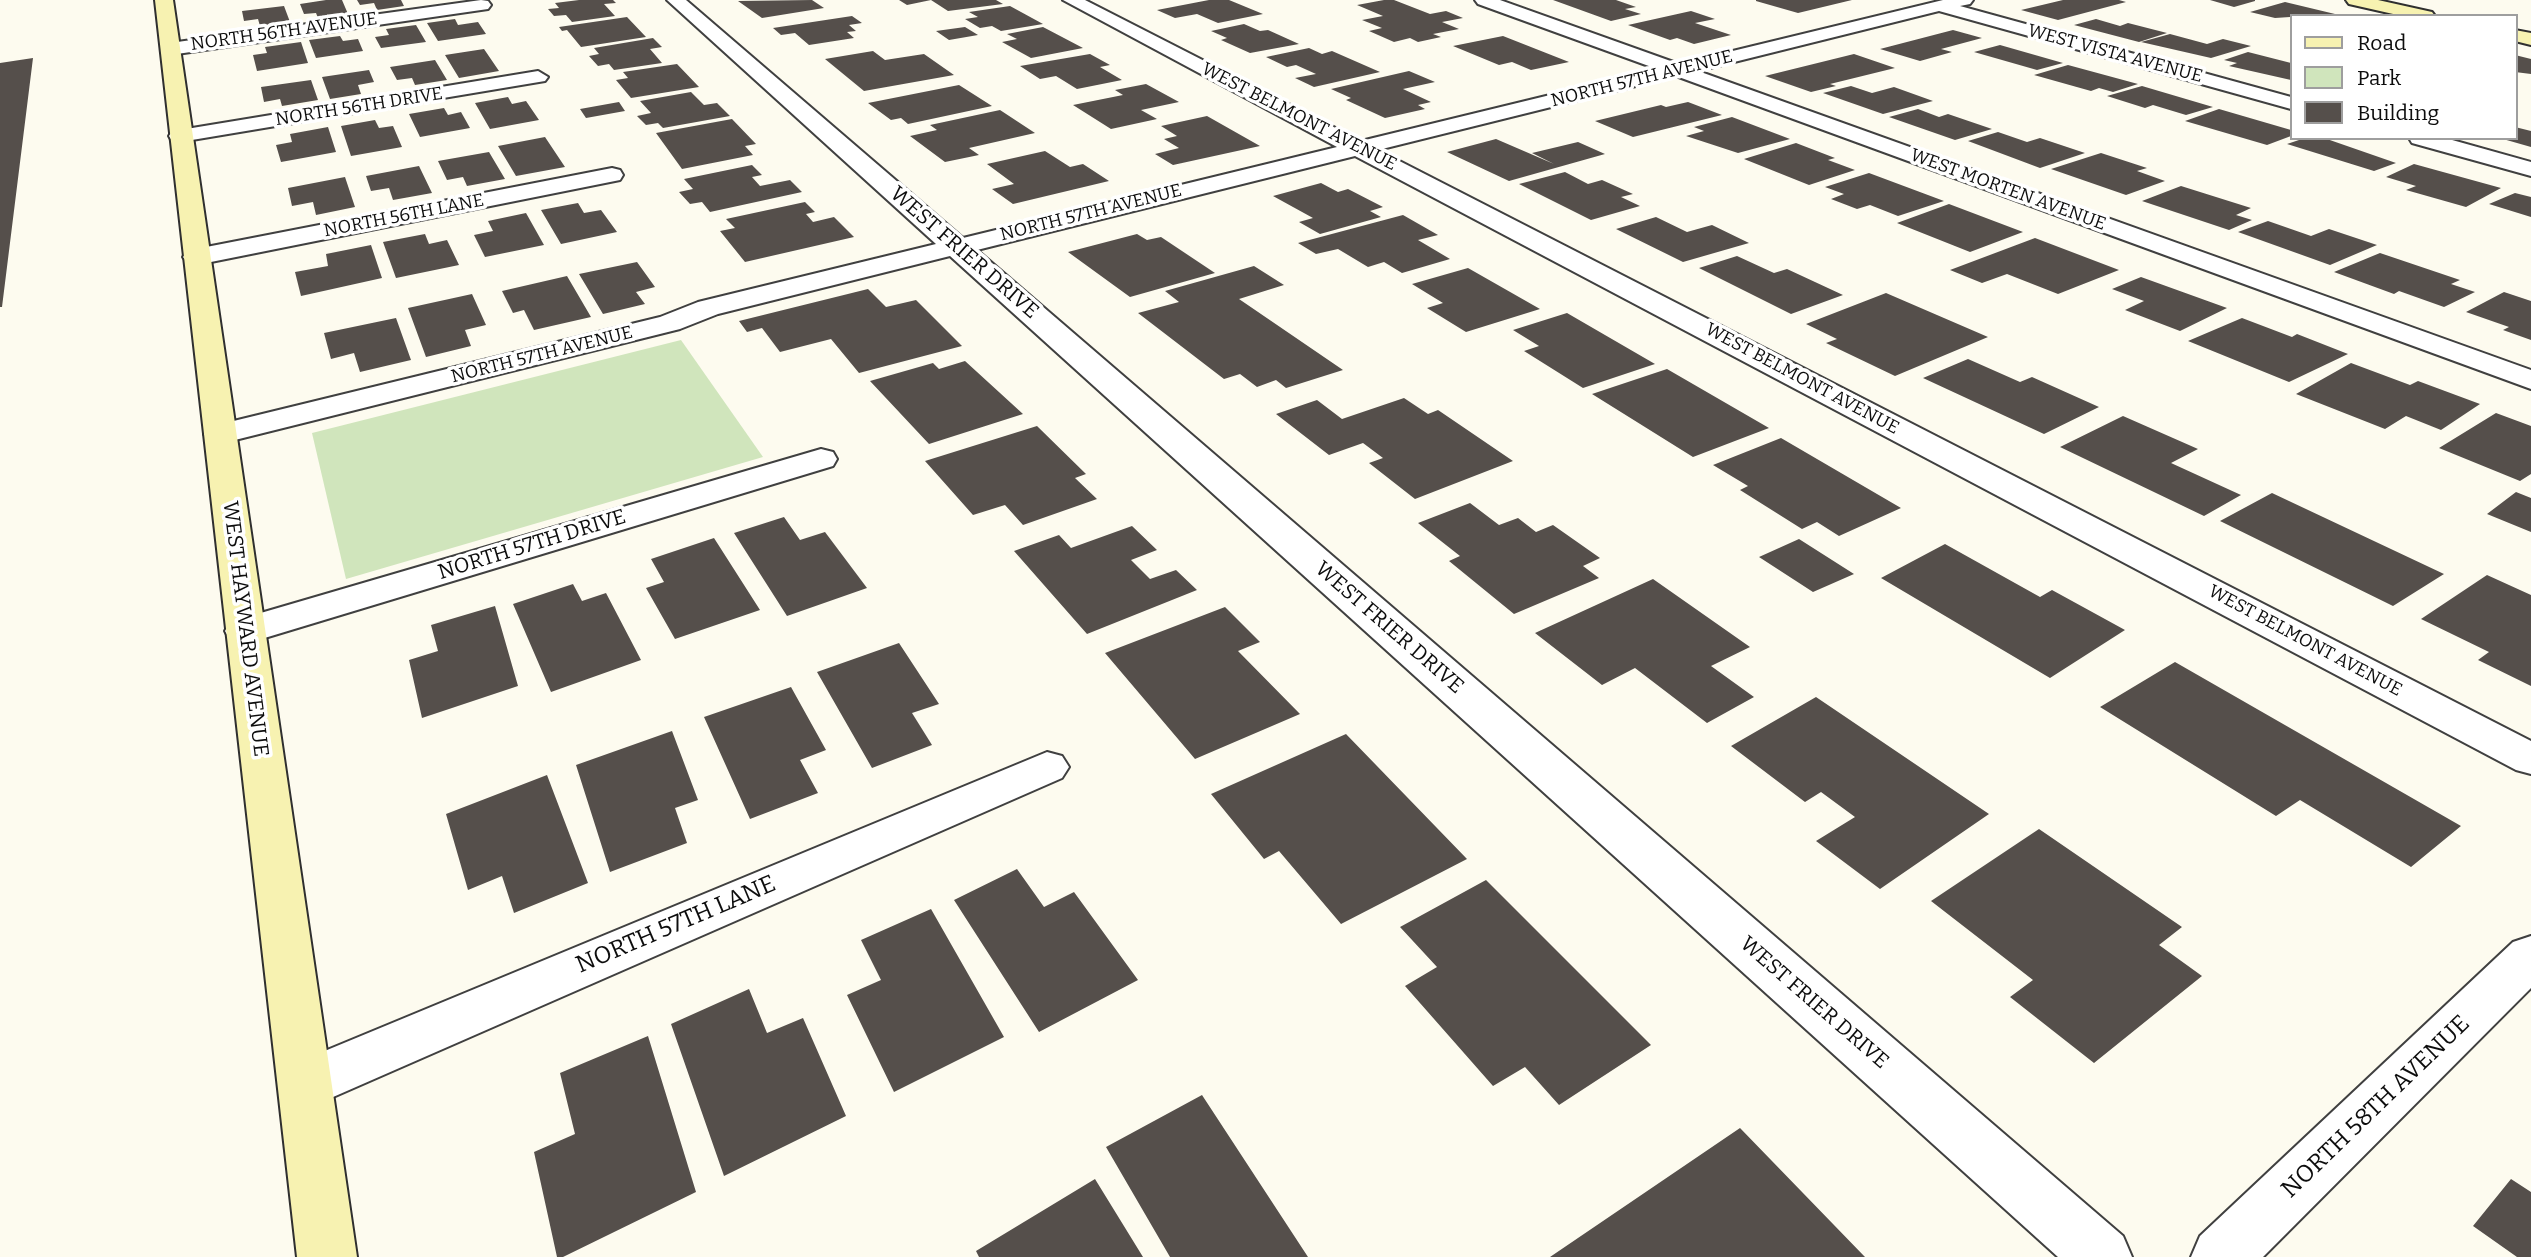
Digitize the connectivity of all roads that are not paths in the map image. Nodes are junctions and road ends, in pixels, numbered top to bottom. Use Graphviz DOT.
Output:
graph roads {
  1 [pos="164,0"];
  2 [pos="676,0"];
  3 [pos="1072,0"];
  4 [pos="1485,0"];
  5 [pos="1964,0"];
  6 [pos="2355,0"];
  7 [pos="482,5"];
  8 [pos="1940,6"];
  9 [pos="2417,14"];
  10 [pos="170,49"];
  11 [pos="1678,70"];
  12 [pos="538,77"];
  13 [pos="2290,103"];
  14 [pos="180,136"];
  15 [pos="2427,140"];
  16 [pos="1359,148"];
  17 [pos="2531,169"];
  18 [pos="612,175"];
  19 [pos="956,246"];
  20 [pos="196,257"];
  21 [pos="2531,380"];
  22 [pos="220,434"];
  23 [pos="821,460"];
  24 [pos="244,631"];
  25 [pos="2531,759"];
  26 [pos="1047,766"];
  27 [pos="2531,956"];
  28 [pos="304,1084"];
  29 [pos="327,1257"];
  30 [pos="2102,1257"];
  31 [pos="2221,1257"];
  1 -- 10 [label="street, WEST HAYWARD AVENUE"];
  2 -- 19 [label="street, WEST FRIER DRIVE"];
  3 -- 16 [label="street, WEST BELMONT AVENUE"];
  4 -- 11 [label="street, WEST MORTEN AVENUE"];
  5 -- 8 [label="street, NORTH 57TH AVENUE"];
  6 -- 9 [label="street"];
  7 -- 10 [label="street, NORTH 56TH AVENUE"];
  8 -- 11 [label="street, NORTH 57TH AVENUE"];
  8 -- 13 [label="street, WEST VISTA AVENUE"];
  10 -- 14 [label="street, WEST HAYWARD AVENUE"];
  11 -- 16 [label="street, NORTH 57TH AVENUE"];
  11 -- 21 [label="street, WEST MORTEN AVENUE"];
  12 -- 14 [label="street, NORTH 56TH DRIVE"];
  14 -- 20 [label="street, WEST HAYWARD AVENUE"];
  15 -- 17 [label="street"];
  16 -- 19 [label="street, NORTH 57TH AVENUE"];
  16 -- 25 [label="street, WEST BELMONT AVENUE"];
  18 -- 20 [label="street, NORTH 56TH LANE"];
  19 -- 22 [label="street, NORTH 57TH AVENUE"];
  19 -- 30 [label="street, WEST FRIER DRIVE"];
  20 -- 22 [label="street, WEST HAYWARD AVENUE"];
  22 -- 24 [label="street, WEST HAYWARD AVENUE"];
  23 -- 24 [label="street, NORTH 57TH DRIVE"];
  24 -- 28 [label="street, WEST HAYWARD AVENUE"];
  26 -- 28 [label="street, NORTH 57TH LANE"];
  27 -- 31 [label="street, NORTH 58TH AVENUE"];
  28 -- 29 [label="street, WEST HAYWARD AVENUE"];
}
